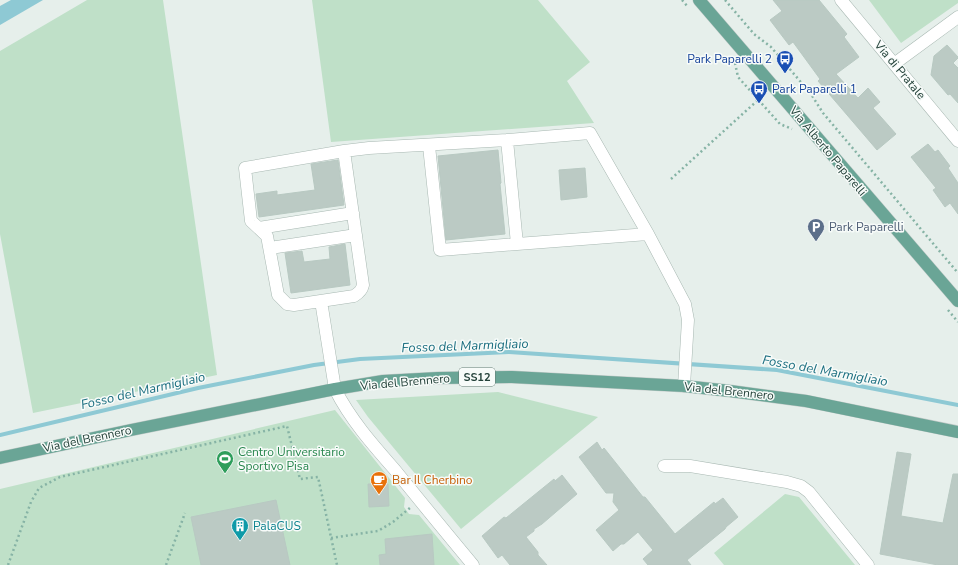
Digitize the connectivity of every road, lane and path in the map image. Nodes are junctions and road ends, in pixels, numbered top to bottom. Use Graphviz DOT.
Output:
graph roads {
  1 [pos="682,0"];
  2 [pos="699,0"];
  3 [pos="725,0"];
  4 [pos="841,0"];
  5 [pos="691,11"];
  6 [pos="958,16"];
  7 [pos="754,34"];
  8 [pos="750,38"];
  9 [pos="732,59"];
  10 [pos="894,64"];
  11 [pos="758,100"];
  12 [pos="796,132"];
  13 [pos="507,140"];
  14 [pos="958,141"];
  15 [pos="429,146"];
  16 [pos="344,151"];
  17 [pos="671,179"];
  18 [pos="353,214"];
  19 [pos="258,228"];
  20 [pos="648,234"];
  21 [pos="356,235"];
  22 [pos="517,244"];
  23 [pos="270,248"];
  24 [pos="958,273"];
  25 [pos="320,301"];
  26 [pos="958,301"];
  27 [pos="948,310"];
  28 [pos="958,322"];
  29 [pos="684,386"];
  30 [pos="335,389"];
  31 [pos="958,432"];
  32 [pos="0,458"];
  33 [pos="664,466"];
  34 [pos="419,500"];
  35 [pos="185,513"];
  36 [pos="331,538"];
  37 [pos="8,565"];
  38 [pos="166,565"];
  39 [pos="337,565"];
  40 [pos="473,565"];
  41 [pos="868,565"];
  1 -- 5 [label="path"];
  2 -- 26 [label="main road, Via Alberto Paparelli"];
  3 -- 7 [label="path"];
  4 -- 10 [label="street, Via di Pratale"];
  6 -- 10 [label="street"];
  7 -- 8 [label="path"];
  7 -- 24 [label="path"];
  9 -- 11 [label="path"];
  10 -- 14 [label="street, Via di Pratale"];
  11 -- 12 [label="path"];
  11 -- 17 [label="path"];
  13 -- 15 [label="street"];
  13 -- 20 [label="street"];
  13 -- 22 [label="street"];
  15 -- 16 [label="street"];
  15 -- 22 [label="street"];
  16 -- 18 [label="street"];
  16 -- 19 [label="street"];
  18 -- 19 [label="street"];
  18 -- 21 [label="street"];
  19 -- 23 [label="street"];
  20 -- 22 [label="street"];
  20 -- 29 [label="street"];
  21 -- 23 [label="street"];
  21 -- 25 [label="street"];
  23 -- 25 [label="street"];
  25 -- 30 [label="street"];
  27 -- 28 [label="path"];
  29 -- 30 [label="main road, Via del Brennero / SS12"];
  29 -- 31 [label="main road, Via del Brennero / SS12"];
  30 -- 32 [label="main road, Via del Brennero / SS12"];
  30 -- 34 [label="street"];
  33 -- 41 [label="street"];
  34 -- 36 [label="path"];
  34 -- 40 [label="street"];
  35 -- 38 [label="path"];
  36 -- 37 [label="path"];
  36 -- 39 [label="path"];
}
